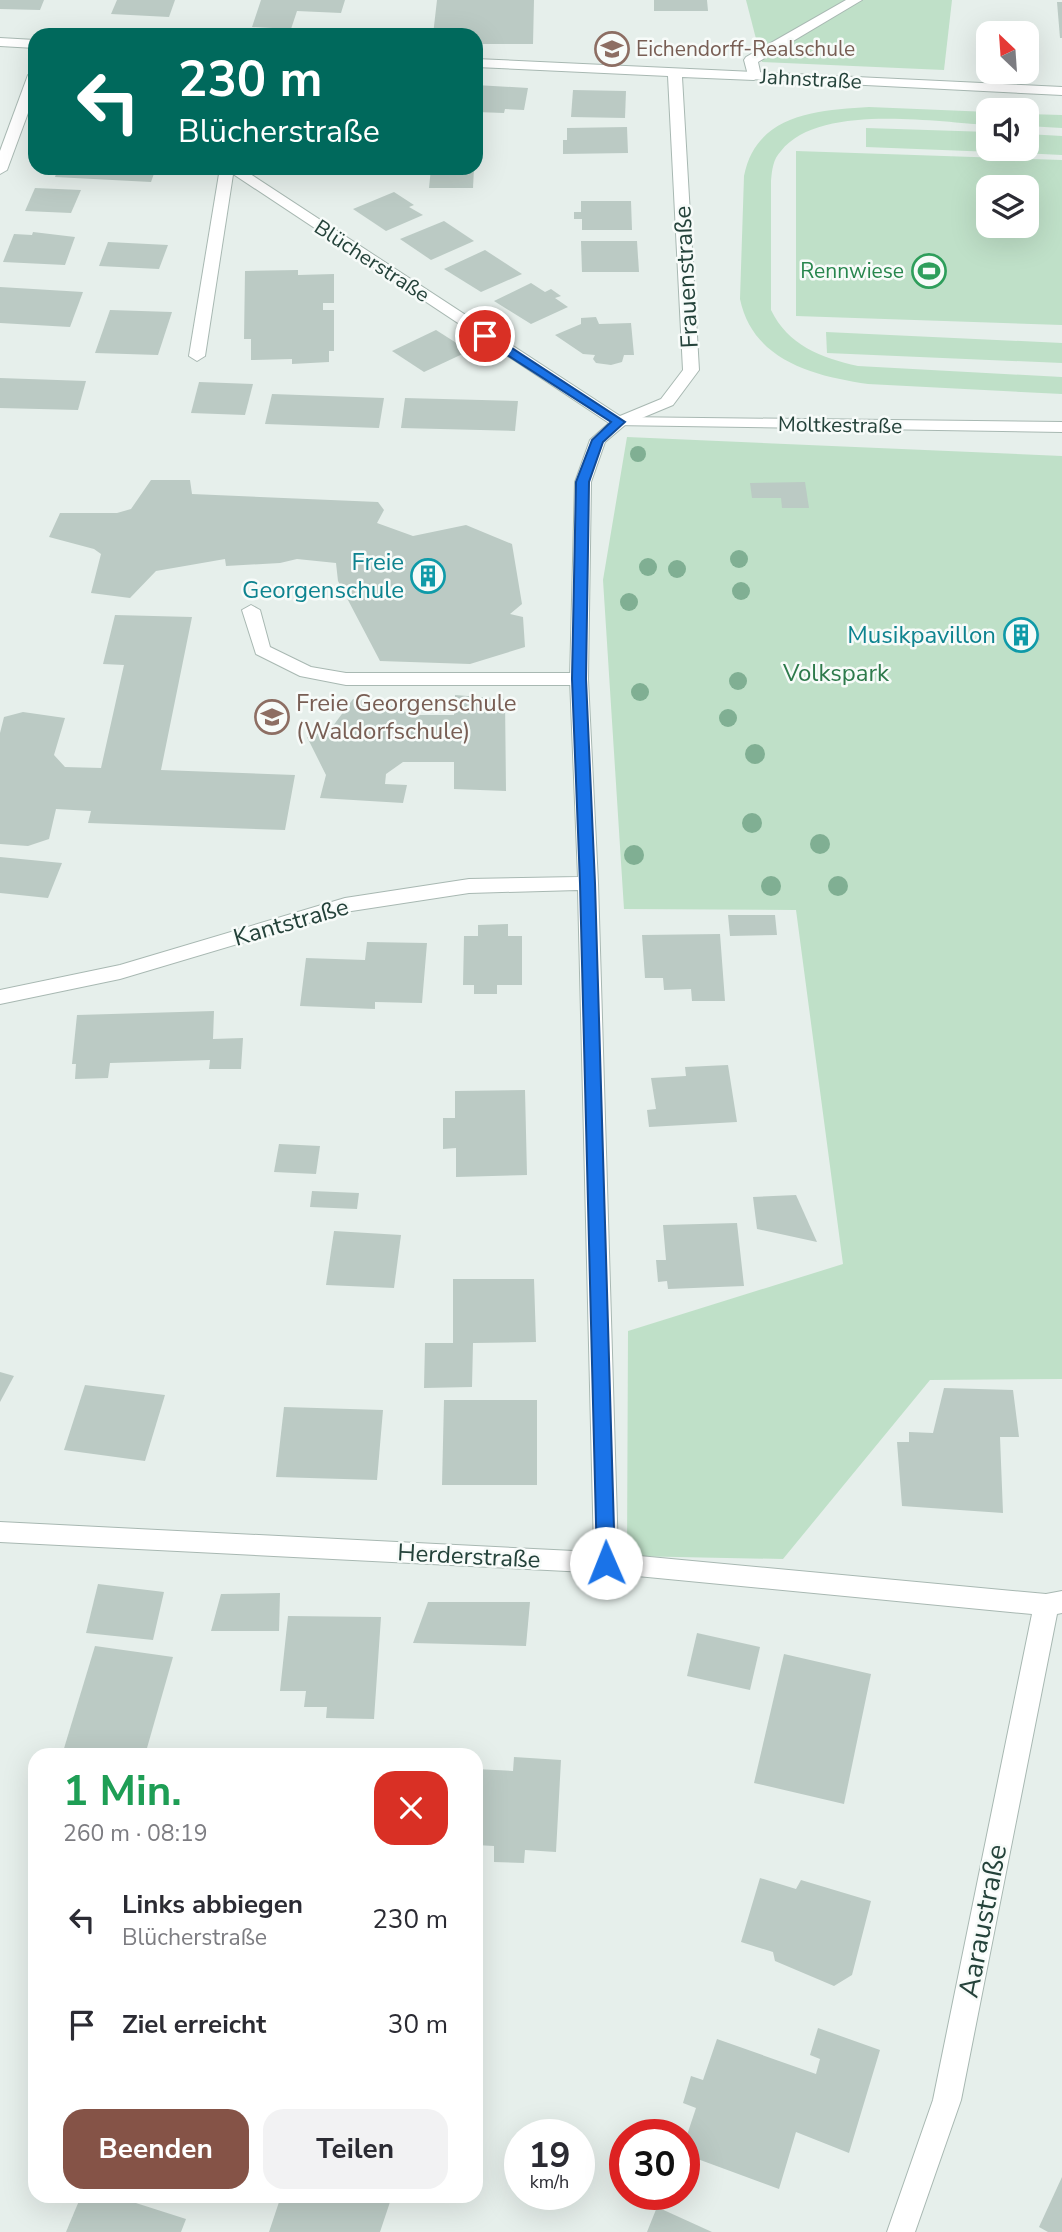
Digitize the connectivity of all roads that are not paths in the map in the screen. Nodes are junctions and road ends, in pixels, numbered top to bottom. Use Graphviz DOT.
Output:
graph roads {
  1 [pos="855,0"];
  2 [pos="0,42"];
  3 [pos="28,44"];
  4 [pos="483,63"];
  5 [pos="675,73"];
  6 [pos="754,76"];
  7 [pos="1062,91"];
  8 [pos="28,94"];
  9 [pos="0,170"];
  10 [pos="228,175"];
  11 [pos="240,175"];
  12 [pos="197,356"];
  13 [pos="619,422"];
  14 [pos="1062,428"];
  15 [pos="251,610"];
  16 [pos="579,679"];
  17 [pos="588,883"];
  18 [pos="0,997"];
  19 [pos="0,1532"];
  20 [pos="606,1563"];
  21 [pos="1054,1603"];
  22 [pos="901,2232"];
  1 -- 6 [label="street"];
  2 -- 3 [label="street"];
  4 -- 5 [label="street, Jahnstraße"];
  5 -- 6 [label="street, Jahnstraße"];
  5 -- 13 [label="street, Frauenstraße"];
  6 -- 7 [label="street, Jahnstraße"];
  8 -- 9 [label="street"];
  10 -- 12 [label="street"];
  11 -- 13 [label="street, Blücherstraße"];
  13 -- 14 [label="street, Moltkestraße"];
  13 -- 16 [label="street, Frauenstraße"];
  15 -- 16 [label="street"];
  16 -- 17 [label="street, Frauenstraße"];
  17 -- 18 [label="street, Kantstraße"];
  17 -- 20 [label="street, Frauenstraße"];
  19 -- 20 [label="street, Herderstraße"];
  20 -- 21 [label="street, Herderstraße"];
  21 -- 22 [label="street, Aaraustraße"];
}
